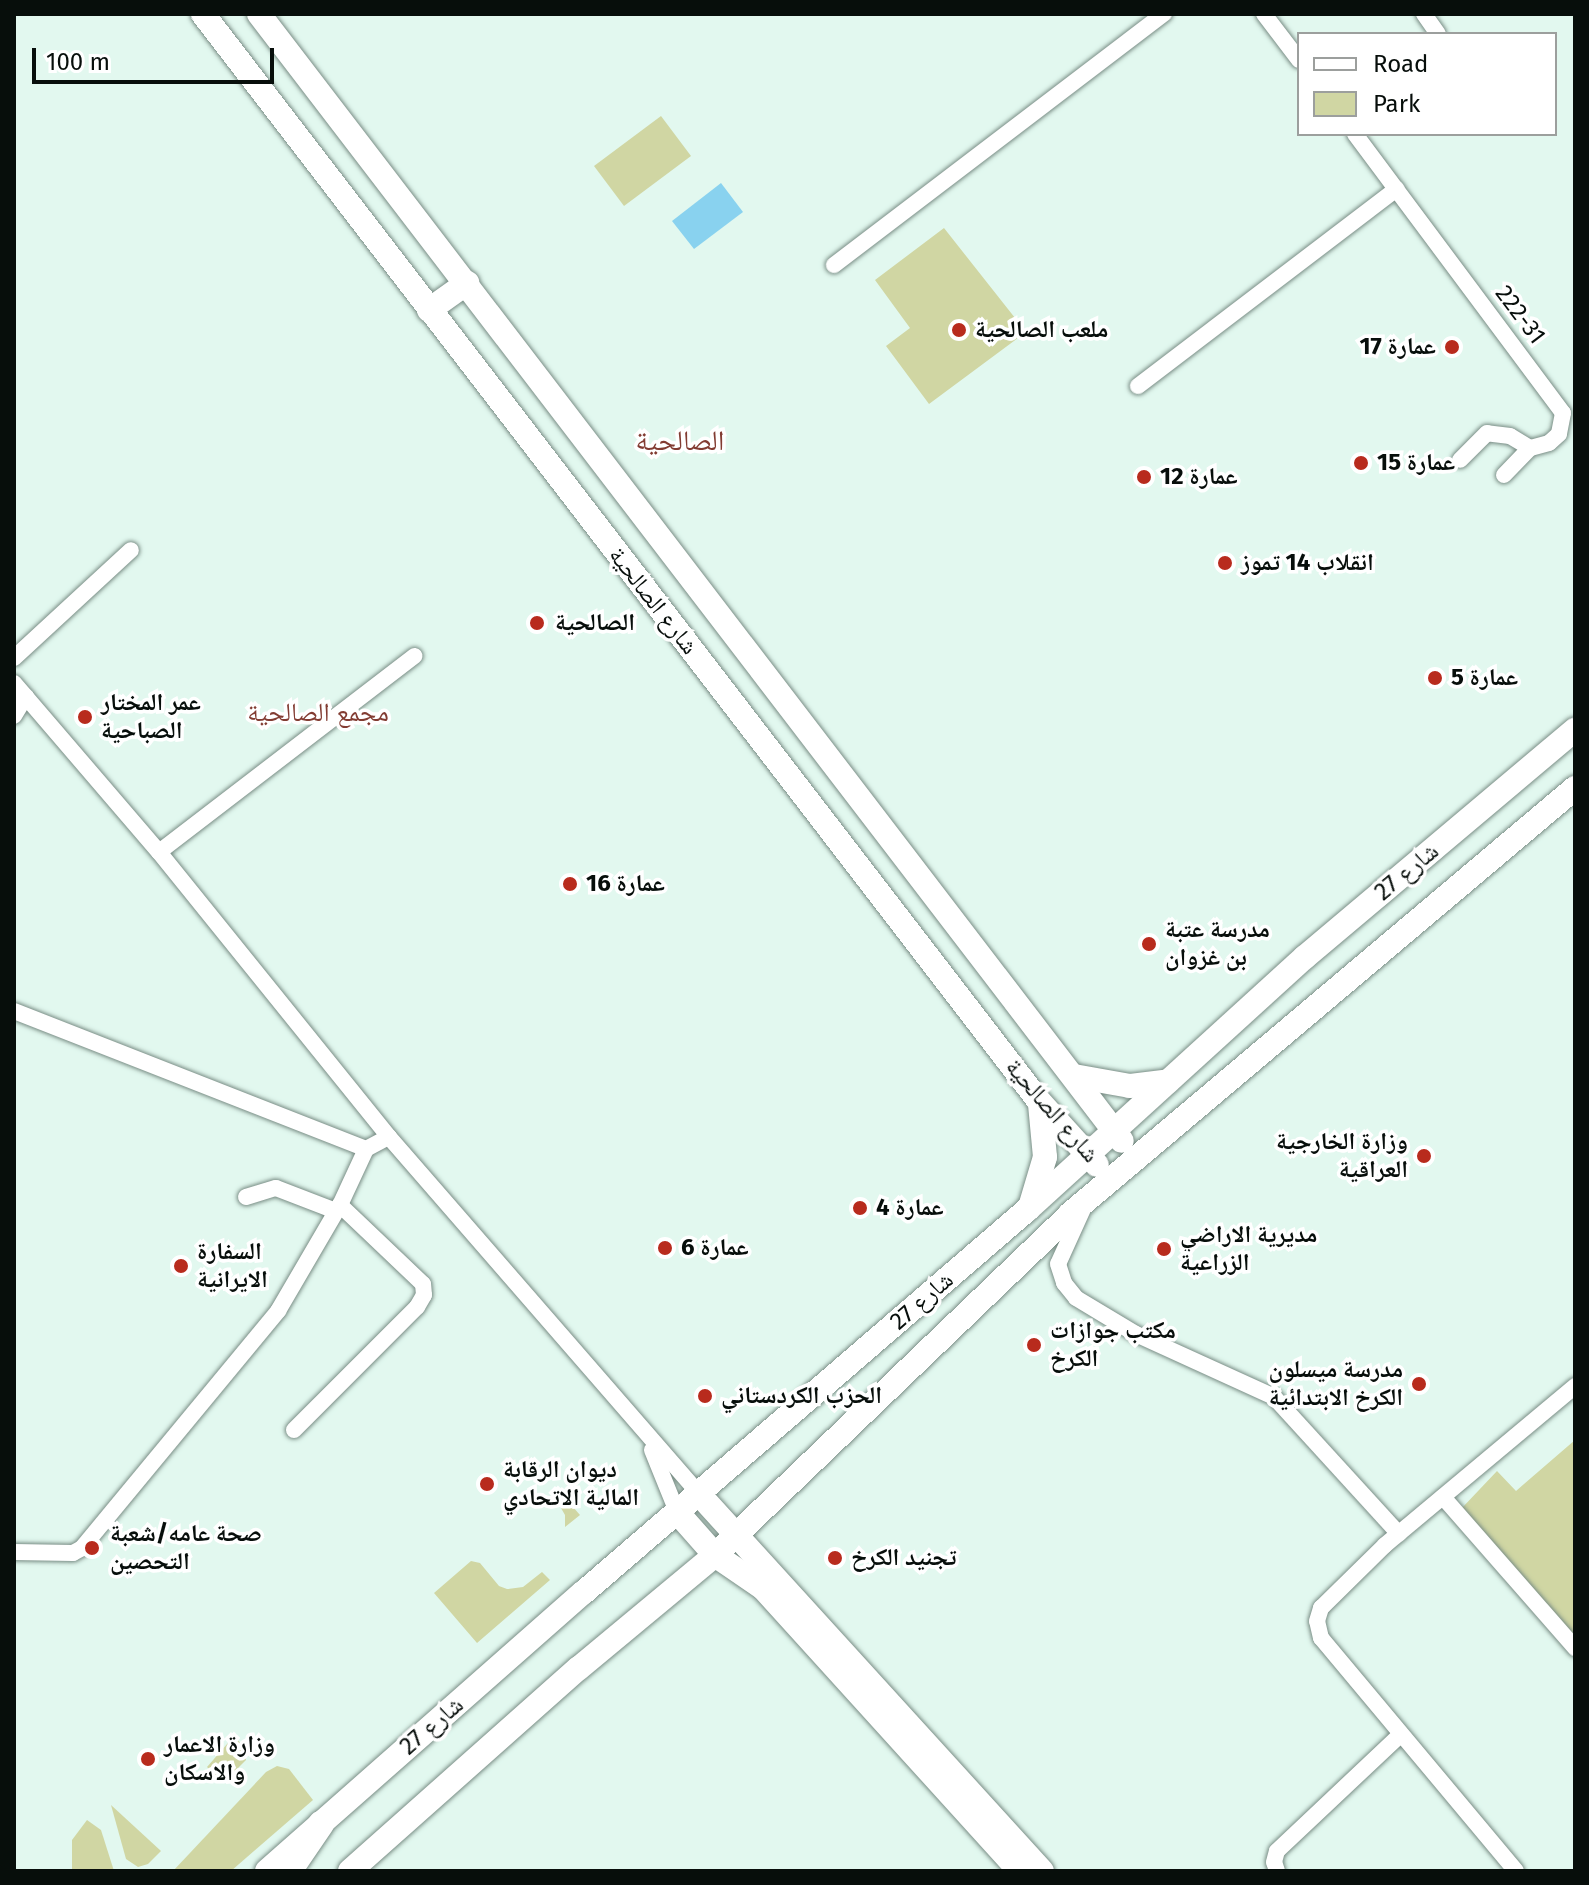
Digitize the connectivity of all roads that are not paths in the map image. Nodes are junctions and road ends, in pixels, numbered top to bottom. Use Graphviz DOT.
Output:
graph roads {
  1 [pos="203,14"];
  2 [pos="259,14"];
  3 [pos="1164,14"];
  4 [pos="1264,14"];
  5 [pos="1424,14"];
  6 [pos="1437,32"];
  7 [pos="1297,57"];
  8 [pos="1357,136"];
  9 [pos="1397,189"];
  10 [pos="834,265"];
  11 [pos="467,283"];
  12 [pos="429,310"];
  13 [pos="1138,386"];
  14 [pos="1530,448"];
  15 [pos="1460,460"];
  16 [pos="1504,475"];
  17 [pos="131,550"];
  18 [pos="414,656"];
  19 [pos="14,658"];
  20 [pos="14,683"];
  21 [pos="775,688"];
  22 [pos="26,696"];
  23 [pos="741,715"];
  24 [pos="14,716"];
  25 [pos="1575,730"];
  26 [pos="1575,788"];
  27 [pos="159,852"];
  28 [pos="1361,910"];
  29 [pos="1388,945"];
  30 [pos="14,1011"];
  31 [pos="1074,1076"];
  32 [pos="1168,1081"];
  33 [pos="1039,1101"];
  34 [pos="1114,1131"];
  35 [pos="389,1137"];
  36 [pos="366,1149"];
  37 [pos="1087,1156"];
  38 [pos="1135,1159"];
  39 [pos="1114,1177"];
  40 [pos="246,1197"];
  41 [pos="1087,1200"];
  42 [pos="338,1208"];
  43 [pos="1028,1209"];
  44 [pos="1575,1386"];
  45 [pos="294,1430"];
  46 [pos="646,1438"];
  47 [pos="698,1493"];
  48 [pos="1443,1497"];
  49 [pos="677,1512"];
  50 [pos="738,1533"];
  51 [pos="1399,1534"];
  52 [pos="14,1552"];
  53 [pos="715,1555"];
  54 [pos="1575,1648"];
  55 [pos="1401,1734"];
  56 [pos="321,1824"];
  57 [pos="267,1871"];
  58 [pos="289,1871"];
  59 [pos="350,1871"];
  60 [pos="1020,1871"];
  61 [pos="1042,1871"];
  62 [pos="1277,1871"];
  63 [pos="1516,1871"];
  1 -- 12 [label="main road, شارع الصالحية"];
  2 -- 11 [label="main road, شارع الصالحية"];
  3 -- 10 [label="street"];
  4 -- 7 [label="street"];
  5 -- 6 [label="street"];
  8 -- 9 [label="street, 222-31"];
  9 -- 13 [label="street"];
  9 -- 14 [label="street, 222-31"];
  11 -- 12 [label="main road"];
  11 -- 21 [label="main road, شارع الصالحية"];
  12 -- 23 [label="main road, شارع الصالحية"];
  14 -- 15 [label="street"];
  14 -- 16 [label="street"];
  17 -- 19 [label="street"];
  18 -- 27 [label="street"];
  20 -- 22 [label="street"];
  21 -- 23 [label="main road"];
  21 -- 31 [label="main road, شارع الصالحية"];
  22 -- 24 [label="street"];
  22 -- 27 [label="street"];
  23 -- 33 [label="main road, شارع الصالحية"];
  25 -- 28 [label="main road, شارع 27"];
  26 -- 29 [label="main road, شارع 27"];
  27 -- 35 [label="street"];
  28 -- 29 [label="main road"];
  28 -- 32 [label="main road, شارع 27"];
  29 -- 38 [label="main road, شارع 27"];
  30 -- 36 [label="street"];
  31 -- 32 [label="main road"];
  31 -- 34 [label="main road, شارع الصالحية"];
  32 -- 34 [label="main road, شارع 27"];
  33 -- 37 [label="main road, شارع الصالحية"];
  33 -- 43 [label="main road"];
  34 -- 37 [label="main road, شارع 27"];
  34 -- 38 [label="main road, شارع الصالحية"];
  35 -- 36 [label="street"];
  35 -- 46 [label="street"];
  36 -- 42 [label="street"];
  37 -- 39 [label="main road, شارع الصالحية"];
  37 -- 43 [label="main road, شارع 27"];
  38 -- 39 [label="main road, شارع 27"];
  39 -- 41 [label="main road, شارع 27"];
  40 -- 42 [label="street"];
  41 -- 50 [label="main road, شارع 27"];
  41 -- 51 [label="street"];
  42 -- 45 [label="street"];
  42 -- 52 [label="street"];
  43 -- 47 [label="main road, شارع 27"];
  44 -- 48 [label="street"];
  46 -- 47 [label="street"];
  46 -- 49 [label="street"];
  47 -- 49 [label="main road, شارع 27"];
  47 -- 50 [label="main road"];
  48 -- 51 [label="street"];
  48 -- 54 [label="street"];
  49 -- 53 [label="main road"];
  49 -- 56 [label="main road, شارع 27"];
  50 -- 53 [label="main road, شارع 27"];
  50 -- 61 [label="main road"];
  51 -- 55 [label="street"];
  53 -- 59 [label="main road, شارع 27"];
  53 -- 60 [label="main road"];
  55 -- 62 [label="street"];
  55 -- 63 [label="street"];
  56 -- 57 [label="main road, شارع 27"];
  56 -- 58 [label="main road"];
}
